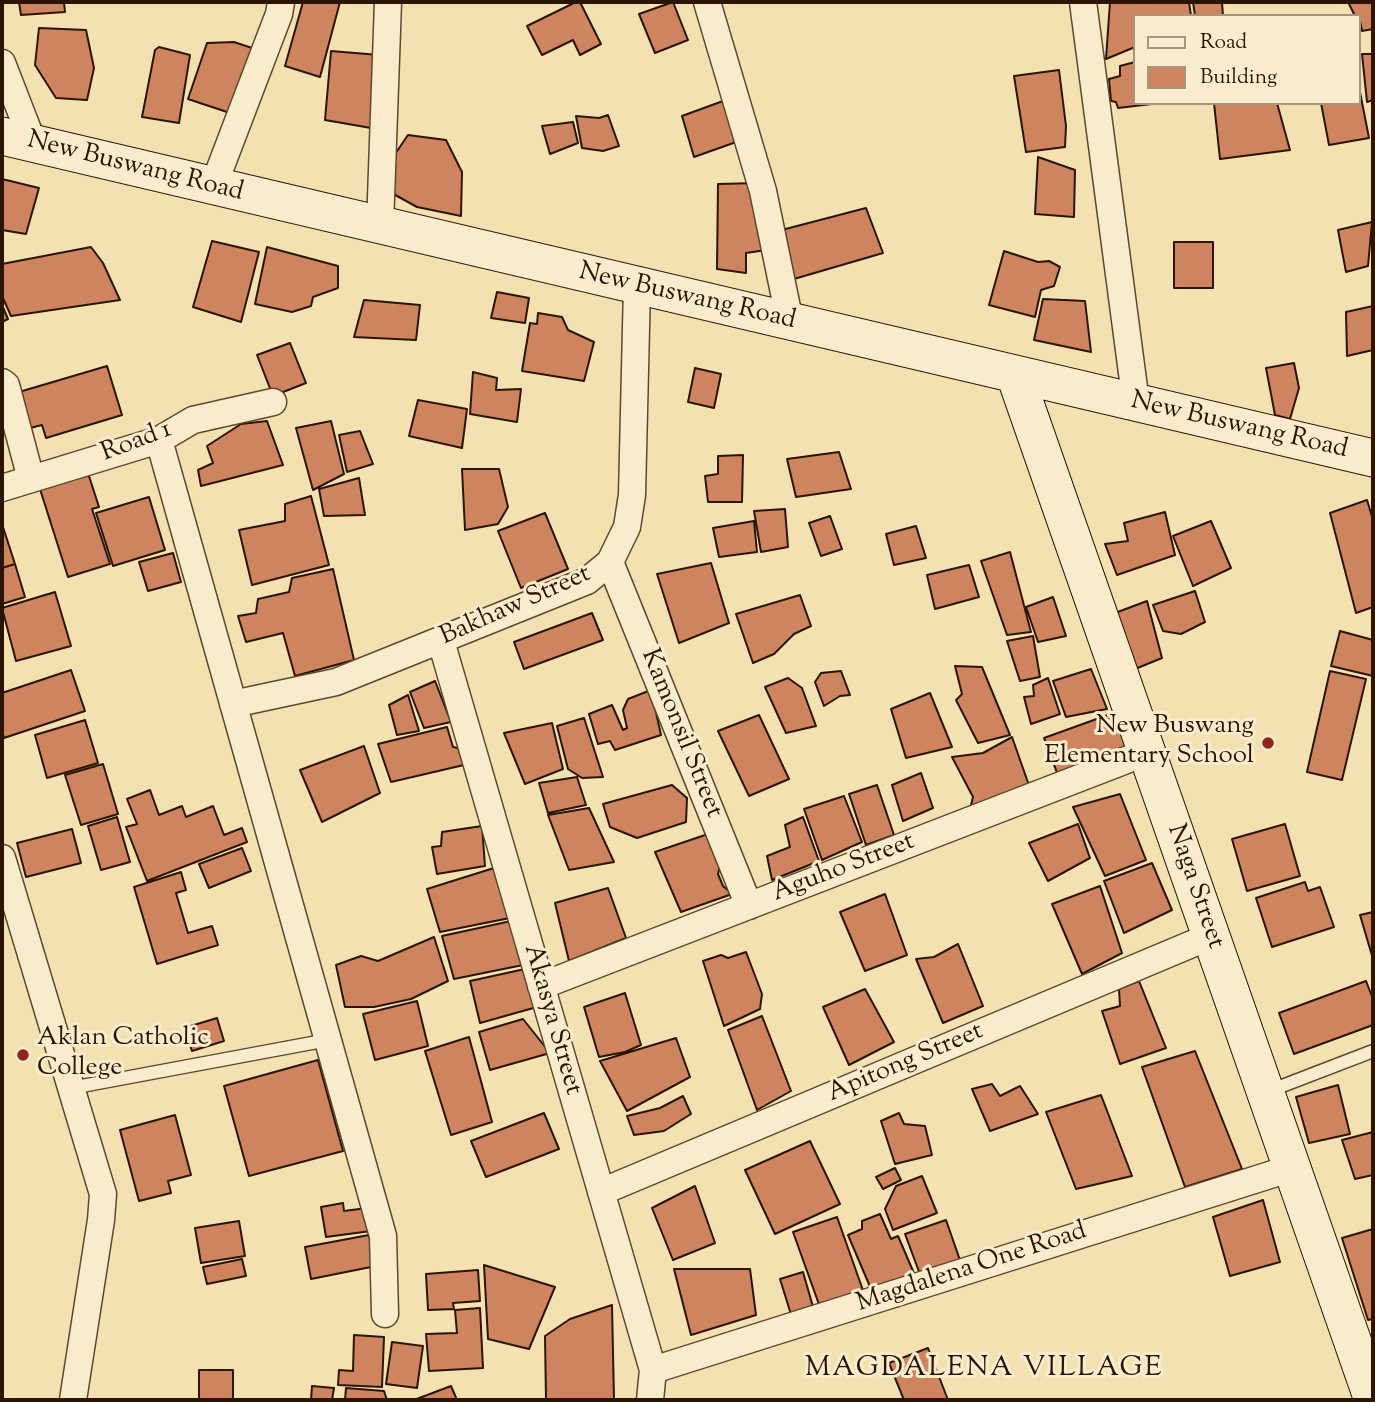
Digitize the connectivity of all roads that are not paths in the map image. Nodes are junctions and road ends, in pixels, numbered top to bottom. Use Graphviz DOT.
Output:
graph roads {
  1 [pos="281,2"];
  2 [pos="388,2"];
  3 [pos="707,2"];
  4 [pos="1083,2"];
  5 [pos="2,63"];
  6 [pos="17,139"];
  7 [pos="213,187"];
  8 [pos="380,226"];
  9 [pos="637,286"];
  10 [pos="790,322"];
  11 [pos="1015,374"];
  12 [pos="2,382"];
  13 [pos="273,402"];
  14 [pos="1136,403"];
  15 [pos="159,440"];
  16 [pos="1373,458"];
  17 [pos="31,479"];
  18 [pos="2,488"];
  19 [pos="610,562"];
  20 [pos="441,641"];
  21 [pos="233,704"];
  22 [pos="1147,752"];
  23 [pos="2,859"];
  24 [pos="749,906"];
  25 [pos="1211,936"];
  26 [pos="541,986"];
  27 [pos="328,1040"];
  28 [pos="1373,1051"];
  29 [pos="71,1088"];
  30 [pos="1266,1092"];
  31 [pos="1292,1168"];
  32 [pos="601,1192"];
  33 [pos="385,1314"];
  34 [pos="653,1370"];
  35 [pos="1369,1399"];
  36 [pos="73,1400"];
  37 [pos="650,1400"];
  1 -- 7 [label="street"];
  2 -- 8 [label="street"];
  3 -- 10 [label="street"];
  4 -- 14 [label="street"];
  5 -- 6 [label="street"];
  6 -- 7 [label="street, New Buswang Road"];
  7 -- 8 [label="street, New Buswang Road"];
  8 -- 9 [label="street, New Buswang Road"];
  9 -- 10 [label="street, New Buswang Road"];
  9 -- 19 [label="street, Bakhaw Street"];
  10 -- 11 [label="street, New Buswang Road"];
  11 -- 14 [label="street, New Buswang Road"];
  11 -- 22 [label="street, Naga Street"];
  12 -- 17 [label="street"];
  13 -- 15 [label="street, Road 1"];
  14 -- 16 [label="street, New Buswang Road"];
  15 -- 17 [label="street, Road 1"];
  15 -- 21 [label="street"];
  17 -- 18 [label="street, Road 1"];
  19 -- 20 [label="street, Bakhaw Street"];
  19 -- 24 [label="street, Kamonsil Street"];
  20 -- 21 [label="street, Bakhaw Street"];
  20 -- 26 [label="street, Akasya Street"];
  21 -- 27 [label="street"];
  22 -- 24 [label="street, Aguho Street"];
  22 -- 25 [label="street, Naga Street"];
  23 -- 29 [label="street"];
  24 -- 26 [label="street, Aguho Street"];
  25 -- 30 [label="street, Naga Street"];
  25 -- 32 [label="street, Apitong Street"];
  26 -- 32 [label="street, Akasya Street"];
  27 -- 29 [label="lane"];
  27 -- 33 [label="street"];
  28 -- 30 [label="lane"];
  29 -- 36 [label="street"];
  30 -- 31 [label="street, Naga Street"];
  31 -- 34 [label="street, Magdalena One Road"];
  31 -- 35 [label="street, Naga Street"];
  32 -- 34 [label="street, Akasya Street"];
  34 -- 37 [label="street, Akasya Street"];
}
